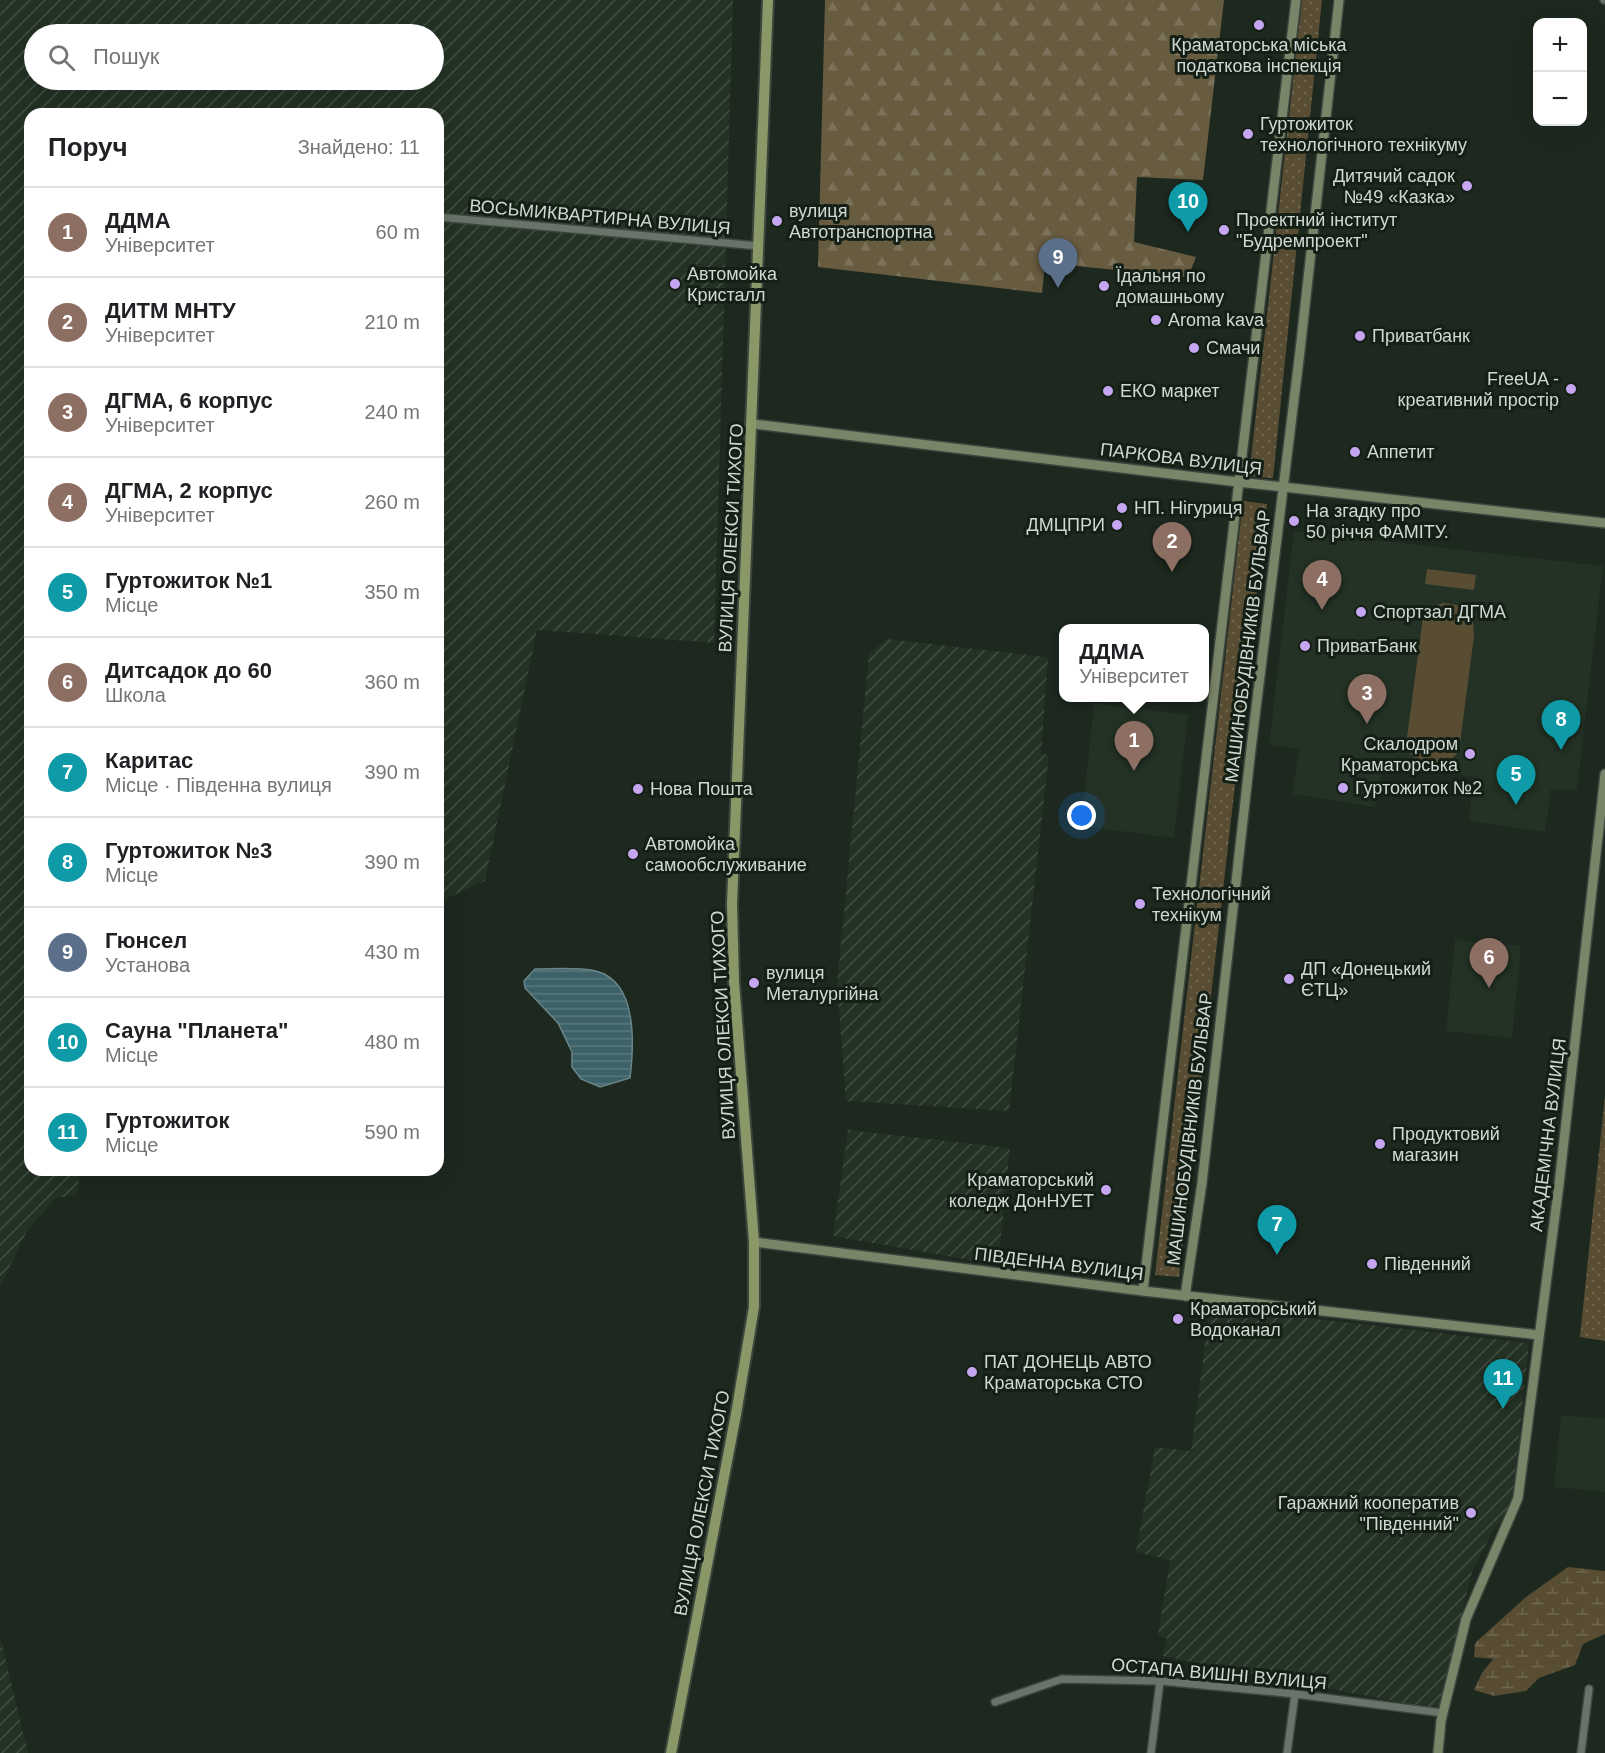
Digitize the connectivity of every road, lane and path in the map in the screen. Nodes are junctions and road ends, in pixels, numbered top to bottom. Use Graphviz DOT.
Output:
graph roads {
  1 [pos="768,0"];
  2 [pos="1296,0"];
  3 [pos="1339,0"];
  4 [pos="444,218"];
  5 [pos="759,246"];
  6 [pos="753,424"];
  7 [pos="1238,482"];
  8 [pos="1284,488"];
  9 [pos="1605,523"];
  10 [pos="1605,774"];
  11 [pos="754,1242"];
  12 [pos="1143,1291"];
  13 [pos="1185,1296"];
  14 [pos="1539,1335"];
  15 [pos="1160,1681"];
  16 [pos="1589,1689"];
  17 [pos="1295,1694"];
  18 [pos="995,1702"];
  19 [pos="1443,1713"];
  20 [pos="671,1753"];
  21 [pos="1151,1753"];
  22 [pos="1287,1753"];
  23 [pos="1438,1753"];
  24 [pos="1581,1753"];
  1 -- 5 [label="main road, ВУЛИЦЯ ОЛЕКСИ ТИХОГО"];
  2 -- 7 [label="street, МАШИНОБУДІВНИКІВ БУЛЬВАР"];
  3 -- 8 [label="street, МАШИНОБУДІВНИКІВ БУЛЬВАР"];
  4 -- 5 [label="street, ВОСЬМИКВАРТИРНА ВУЛИЦЯ"];
  5 -- 6 [label="main road, ВУЛИЦЯ ОЛЕКСИ ТИХОГО"];
  6 -- 7 [label="street, ПАРКОВА ВУЛИЦЯ"];
  6 -- 11 [label="main road, ВУЛИЦЯ ОЛЕКСИ ТИХОГО"];
  7 -- 8 [label="street, ПАРКОВА ВУЛИЦЯ"];
  7 -- 12 [label="street, МАШИНОБУДІВНИКІВ БУЛЬВАР"];
  8 -- 9 [label="street, ПАРКОВА ВУЛИЦЯ"];
  8 -- 13 [label="street, МАШИНОБУДІВНИКІВ БУЛЬВАР"];
  10 -- 14 [label="street, АКАДЕМІЧНА ВУЛИЦЯ"];
  11 -- 12 [label="street, ПІВДЕННА ВУЛИЦЯ"];
  11 -- 20 [label="main road, ВУЛИЦЯ ОЛЕКСИ ТИХОГО"];
  12 -- 13 [label="street, ПІВДЕННА ВУЛИЦЯ"];
  13 -- 14 [label="street, ПІВДЕННА ВУЛИЦЯ"];
  14 -- 19 [label="street, АКАДЕМІЧНА ВУЛИЦЯ"];
  15 -- 17 [label="street, ОСТАПА ВИШНІ ВУЛИЦЯ"];
  15 -- 18 [label="street, ОСТАПА ВИШНІ ВУЛИЦЯ"];
  15 -- 21 [label="street"];
  16 -- 24 [label="street"];
  17 -- 19 [label="street, ОСТАПА ВИШНІ ВУЛИЦЯ"];
  17 -- 22 [label="street"];
  19 -- 23 [label="street, АКАДЕМІЧНА ВУЛИЦЯ"];
}
